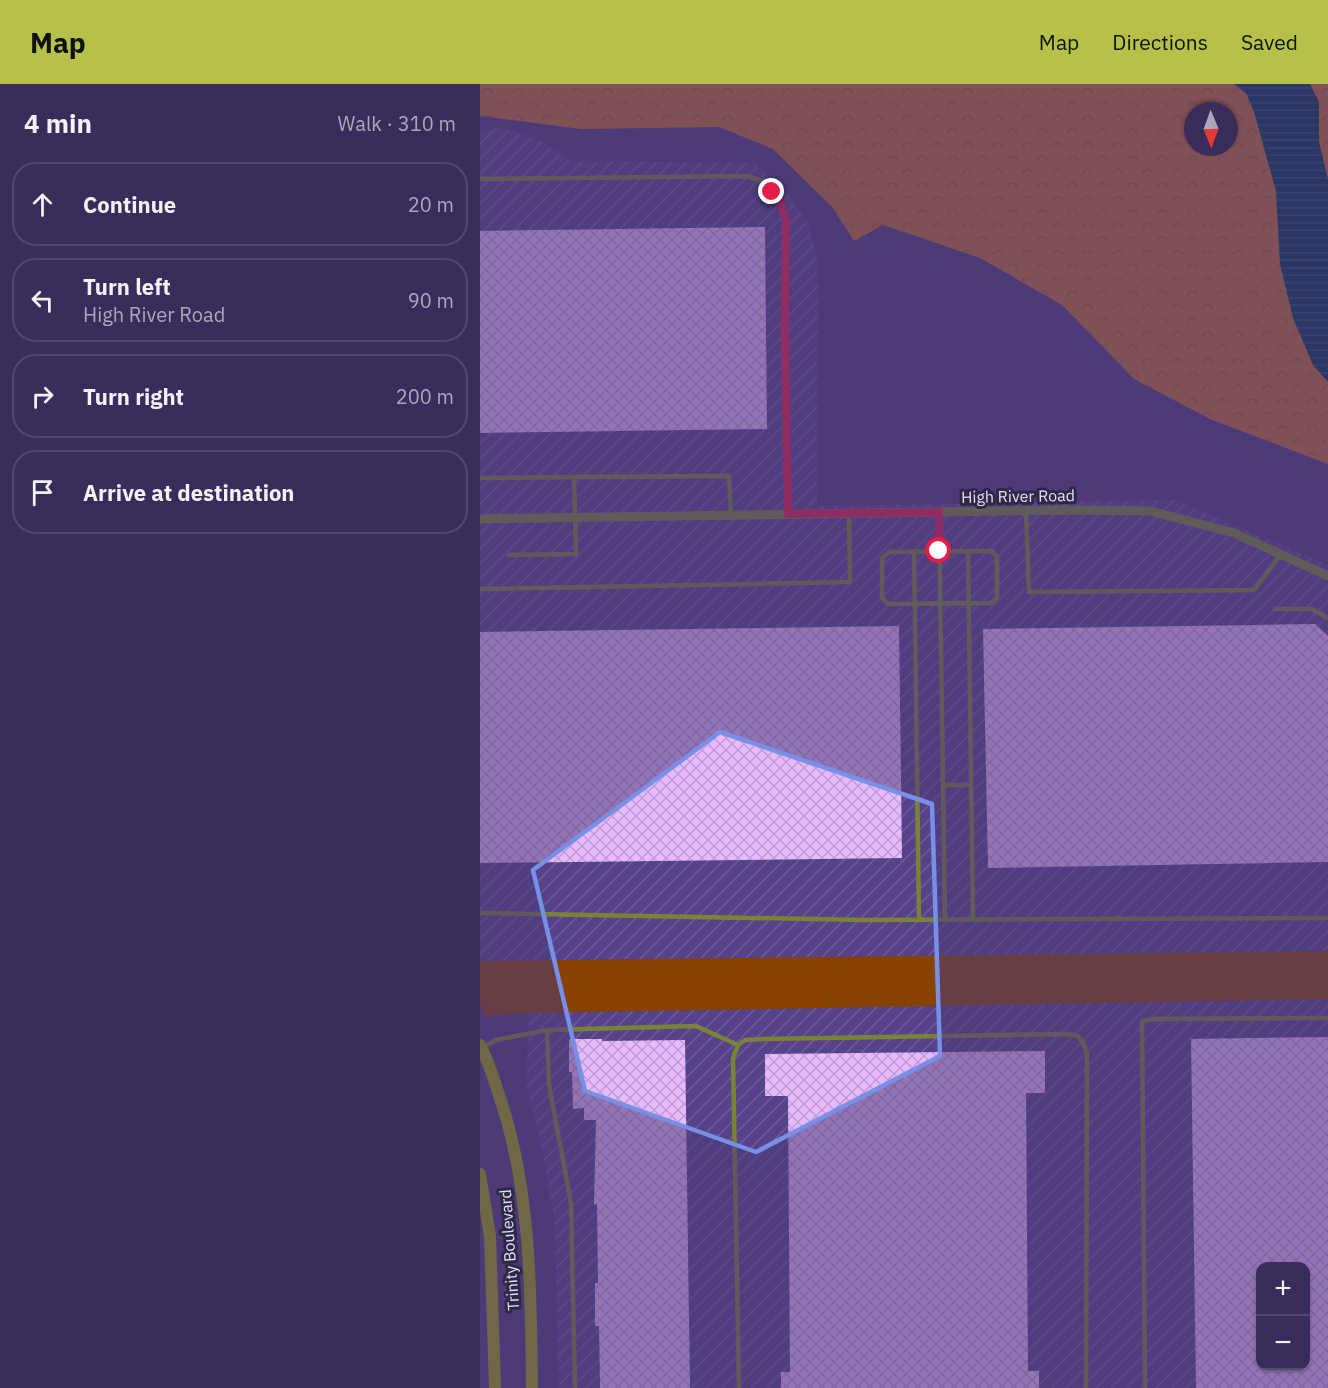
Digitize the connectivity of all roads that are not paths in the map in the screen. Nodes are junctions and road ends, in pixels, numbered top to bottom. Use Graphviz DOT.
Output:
graph roads {
  1 [pos="480,179"];
  2 [pos="574,477"];
  3 [pos="480,478"];
  4 [pos="1026,511"];
  5 [pos="939,512"];
  6 [pos="849,513"];
  7 [pos="788,514"];
  8 [pos="731,515"];
  9 [pos="575,518"];
  10 [pos="480,519"];
  11 [pos="914,551"];
  12 [pos="939,551"];
  13 [pos="968,551"];
  14 [pos="1281,554"];
  15 [pos="509,555"];
  16 [pos="1328,576"];
  17 [pos="480,589"];
  18 [pos="914,604"];
  19 [pos="940,604"];
  20 [pos="969,604"];
  21 [pos="1275,609"];
  22 [pos="1328,618"];
  23 [pos="943,785"];
  24 [pos="971,785"];
  25 [pos="480,913"];
  26 [pos="1328,918"];
  27 [pos="919,919"];
  28 [pos="945,919"];
  29 [pos="973,919"];
  30 [pos="1328,1018"];
  31 [pos="547,1030"];
  32 [pos="738,1045"];
  33 [pos="481,1046"];
  34 [pos="480,1174"];
  35 [pos="482,1205"];
  36 [pos="495,1388"];
  37 [pos="532,1388"];
  38 [pos="575,1388"];
  39 [pos="739,1388"];
  40 [pos="1086,1388"];
  41 [pos="1145,1388"];
  1 -- 7 [label="lane"];
  2 -- 3 [label="lane"];
  2 -- 8 [label="lane"];
  2 -- 9 [label="lane"];
  4 -- 5 [label="street, High River Road"];
  4 -- 14 [label="street, High River Road"];
  4 -- 14 [label="lane"];
  5 -- 6 [label="street, High River Road"];
  5 -- 12 [label="lane"];
  6 -- 7 [label="street, High River Road"];
  6 -- 17 [label="lane"];
  7 -- 8 [label="street, High River Road"];
  8 -- 9 [label="street, High River Road"];
  9 -- 10 [label="street, High River Road"];
  9 -- 15 [label="lane"];
  11 -- 12 [label="lane"];
  11 -- 18 [label="lane"];
  11 -- 18 [label="lane"];
  12 -- 13 [label="lane"];
  12 -- 19 [label="lane"];
  13 -- 20 [label="lane"];
  13 -- 20 [label="lane"];
  14 -- 16 [label="street, High River Road"];
  18 -- 19 [label="lane"];
  18 -- 27 [label="lane"];
  19 -- 20 [label="lane"];
  19 -- 23 [label="lane"];
  20 -- 24 [label="lane"];
  21 -- 22 [label="lane"];
  23 -- 24 [label="lane"];
  23 -- 28 [label="lane"];
  24 -- 29 [label="lane"];
  25 -- 27 [label="lane"];
  26 -- 29 [label="lane"];
  27 -- 28 [label="lane"];
  28 -- 29 [label="lane"];
  30 -- 41 [label="lane"];
  31 -- 32 [label="lane"];
  31 -- 33 [label="lane"];
  31 -- 38 [label="lane"];
  32 -- 39 [label="lane"];
  32 -- 40 [label="lane"];
  33 -- 37 [label="main road, Trinity Boulevard"];
  34 -- 35 [label="main road, Trinity Boulevard"];
  35 -- 36 [label="main road, Trinity Boulevard"];
}
